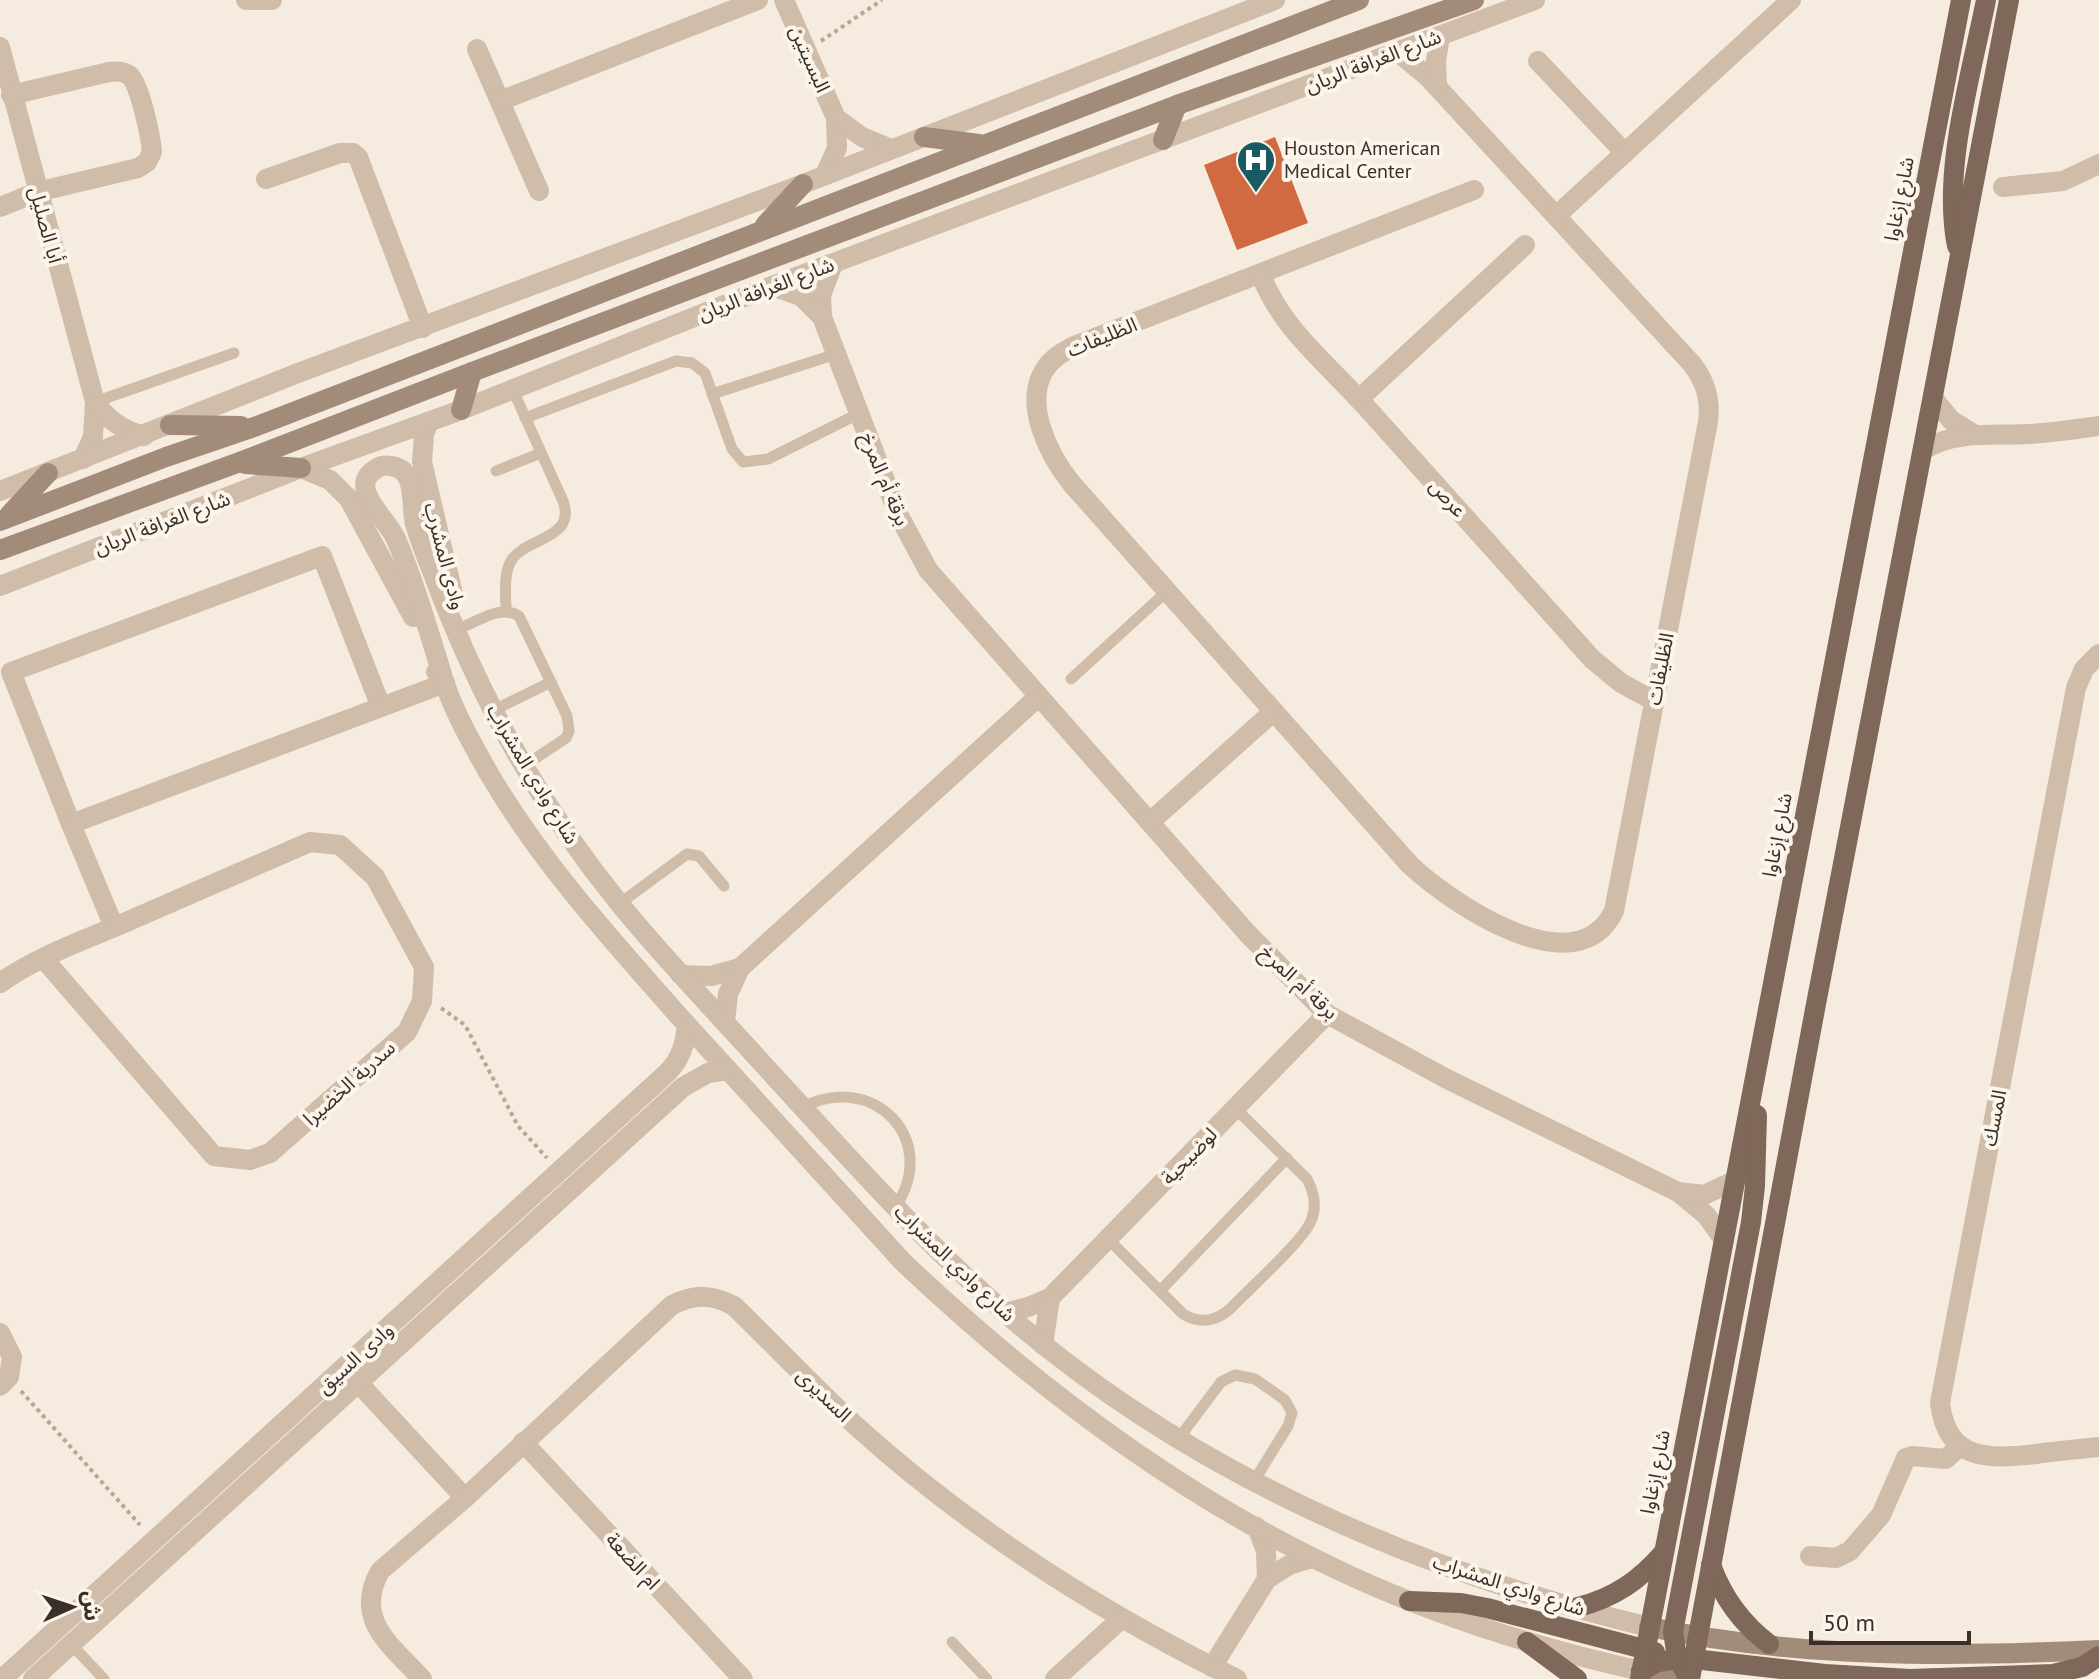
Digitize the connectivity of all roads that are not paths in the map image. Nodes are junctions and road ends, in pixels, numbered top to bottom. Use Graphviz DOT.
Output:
graph roads {
  1 [pos="246,0"];
  2 [pos="272,0"];
  3 [pos="758,0"];
  4 [pos="784,0"];
  5 [pos="1275,0"];
  6 [pos="1359,0"];
  7 [pos="1474,0"];
  8 [pos="1535,0"];
  9 [pos="1791,0"];
  10 [pos="1961,0"];
  11 [pos="1986,0"];
  12 [pos="2009,0"];
  13 [pos="1440,36"];
  14 [pos="0,47"];
  15 [pos="477,49"];
  16 [pos="1398,52"];
  17 [pos="1538,61"];
  18 [pos="1437,87"];
  19 [pos="11,95"];
  20 [pos="500,101"];
  21 [pos="1177,105"];
  22 [pos="836,118"];
  23 [pos="924,137"];
  24 [pos="1163,140"];
  25 [pos="983,144"];
  26 [pos="891,149"];
  27 [pos="1625,153"];
  28 [pos="2099,164"];
  29 [pos="825,175"];
  30 [pos="266,179"];
  31 [pos="803,184"];
  32 [pos="2003,187"];
  33 [pos="1474,190"];
  34 [pos="539,191"];
  35 [pos="37,192"];
  36 [pos="0,207"];
  37 [pos="1556,216"];
  38 [pos="761,229"];
  39 [pos="1525,245"];
  40 [pos="1960,262"];
  41 [pos="833,264"];
  42 [pos="1261,275"];
  43 [pos="772,286"];
  44 [pos="822,317"];
  45 [pos="423,328"];
  46 [pos="234,353"];
  47 [pos="836,354"];
  48 [pos="472,372"];
  49 [pos="512,388"];
  50 [pos="712,394"];
  51 [pos="1933,398"];
  52 [pos="1359,399"];
  53 [pos="95,402"];
  54 [pos="461,410"];
  55 [pos="858,414"];
  56 [pos="525,418"];
  57 [pos="429,422"];
  58 [pos="170,425"];
  59 [pos="257,426"];
  60 [pos="2099,426"];
  61 [pos="1975,435"];
  62 [pos="144,436"];
  63 [pos="1923,450"];
  64 [pos="541,453"];
  65 [pos="83,459"];
  66 [pos="237,463"];
  67 [pos="301,468"];
  68 [pos="496,471"];
  69 [pos="48,473"];
  70 [pos="0,491"];
  71 [pos="2,520"];
  72 [pos="0,550"];
  73 [pos="0,586"];
  74 [pos="1166,592"];
  75 [pos="506,611"];
  76 [pos="465,626"];
  77 [pos="2099,654"];
  78 [pos="6,674"];
  79 [pos="1071,679"];
  80 [pos="551,682"];
  81 [pos="445,683"];
  82 [pos="483,689"];
  83 [pos="1038,697"];
  84 [pos="1654,701"];
  85 [pos="381,707"];
  86 [pos="494,710"];
  87 [pos="1273,712"];
  88 [pos="524,766"];
  89 [pos="1150,822"];
  90 [pos="71,824"];
  91 [pos="724,886"];
  92 [pos="619,904"];
  93 [pos="114,927"];
  94 [pos="43,958"];
  95 [pos="740,968"];
  96 [pos="681,975"];
  97 [pos="0,983"];
  98 [pos="1327,1014"];
  99 [pos="725,1022"];
  100 [pos="687,1025"];
  101 [pos="728,1070"];
  102 [pos="1756,1075"];
  103 [pos="803,1107"];
  104 [pos="1235,1108"];
  105 [pos="1287,1158"];
  106 [pos="1736,1180"];
  107 [pos="1678,1192"];
  108 [pos="896,1206"];
  109 [pos="1108,1239"];
  110 [pos="1724,1240"];
  111 [pos="1160,1291"];
  112 [pos="1050,1298"];
  113 [pos="1005,1313"];
  114 [pos="0,1333"];
  115 [pos="1043,1345"];
  116 [pos="351,1376"];
  117 [pos="5,1382"];
  118 [pos="1179,1438"];
  119 [pos="523,1442"];
  120 [pos="1960,1446"];
  121 [pos="2099,1447"];
  122 [pos="1254,1481"];
  123 [pos="465,1498"];
  124 [pos="1257,1527"];
  125 [pos="1664,1552"];
  126 [pos="1810,1556"];
  127 [pos="1312,1558"];
  128 [pos="1711,1565"];
  129 [pos="1267,1579"];
  130 [pos="1409,1601"];
  131 [pos="1578,1607"];
  132 [pos="1121,1619"];
  133 [pos="1649,1627"];
  134 [pos="1698,1636"];
  135 [pos="952,1642"];
  136 [pos="1527,1642"];
  137 [pos="71,1644"];
  138 [pos="1769,1644"];
  139 [pos="2099,1653"];
  140 [pos="44,1654"];
  141 [pos="1669,1664"];
  142 [pos="1212,1667"];
  143 [pos="2,1679"];
  144 [pos="33,1679"];
  145 [pos="104,1679"];
  146 [pos="422,1679"];
  147 [pos="743,1679"];
  148 [pos="987,1679"];
  149 [pos="1055,1679"];
  150 [pos="1237,1679"];
  151 [pos="1577,1679"];
  1 -- 2 [label="street"];
  3 -- 20 [label="street"];
  4 -- 22 [label="street, البسيتين"];
  5 -- 23 [label="street"];
  6 -- 25 [label="main road"];
  7 -- 21 [label="main road, شارع الغرافة الريان"];
  8 -- 13 [label="street, شارع الغرافة الريان"];
  9 -- 27 [label="street"];
  10 -- 102 [label="main road, شارع إزغاوا"];
  11 -- 40 [label="main road"];
  12 -- 40 [label="main road"];
  13 -- 16 [label="street, شارع الغرافة الريان"];
  13 -- 18 [label="street"];
  14 -- 19 [label="street, أبا الصليل"];
  15 -- 20 [label="street"];
  16 -- 18 [label="street, الظليفات"];
  16 -- 24 [label="street, شارع الغرافة الريان"];
  17 -- 27 [label="street"];
  18 -- 37 [label="street, الظليفات"];
  19 -- 35 [label="street, أبا الصليل"];
  19 -- 35 [label="street"];
  20 -- 34 [label="street"];
  21 -- 24 [label="main road"];
  21 -- 48 [label="main road, شارع الغرافة الريان"];
  22 -- 26 [label="street, البسيتين"];
  22 -- 29 [label="street, البسيتين"];
  23 -- 25 [label="main road"];
  23 -- 26 [label="street"];
  24 -- 41 [label="street, شارع الغرافة الريان"];
  25 -- 38 [label="main road"];
  26 -- 29 [label="street"];
  27 -- 37 [label="street"];
  28 -- 32 [label="street"];
  29 -- 31 [label="street"];
  30 -- 45 [label="street"];
  31 -- 38 [label="main road"];
  31 -- 45 [label="street"];
  33 -- 42 [label="street, الظليفات"];
  35 -- 36 [label="street"];
  35 -- 53 [label="street, أبا الصليل"];
  37 -- 84 [label="street, الظليفات"];
  38 -- 59 [label="main road"];
  39 -- 52 [label="street"];
  40 -- 51 [label="main road"];
  41 -- 43 [label="street, شارع الغرافة الريان"];
  41 -- 44 [label="street, برقة أم المرخ"];
  42 -- 52 [label="street, عرص"];
  42 -- 74 [label="street, الظليفات"];
  43 -- 44 [label="street"];
  43 -- 49 [label="street, شارع الغرافة الريان"];
  44 -- 47 [label="street, برقة أم المرخ"];
  45 -- 58 [label="street"];
  46 -- 53 [label="lane"];
  47 -- 50 [label="lane"];
  47 -- 55 [label="street, برقة أم المرخ"];
  48 -- 54 [label="main road"];
  48 -- 66 [label="main road, شارع الغرافة الريان"];
  49 -- 54 [label="street, شارع الغرافة الريان"];
  49 -- 56 [label="lane"];
  50 -- 55 [label="lane"];
  50 -- 56 [label="lane"];
  51 -- 61 [label="street"];
  51 -- 63 [label="main road"];
  52 -- 84 [label="street, عرص"];
  53 -- 62 [label="street"];
  53 -- 65 [label="street, أبا الصليل"];
  54 -- 57 [label="street, شارع الغرافة الريان"];
  55 -- 83 [label="street, برقة أم المرخ"];
  56 -- 64 [label="lane"];
  57 -- 67 [label="street, شارع الغرافة الريان"];
  57 -- 76 [label="street, وادى المشرب"];
  58 -- 59 [label="main road"];
  58 -- 62 [label="street"];
  59 -- 71 [label="main road"];
  60 -- 61 [label="street"];
  61 -- 63 [label="street"];
  62 -- 65 [label="street"];
  63 -- 128 [label="main road"];
  64 -- 68 [label="lane"];
  64 -- 75 [label="lane"];
  65 -- 69 [label="street"];
  66 -- 67 [label="main road"];
  66 -- 72 [label="main road, شارع الغرافة الريان"];
  67 -- 73 [label="street, شارع الغرافة الريان"];
  67 -- 81 [label="street, شارع وادي المشراب"];
  69 -- 70 [label="street"];
  69 -- 71 [label="main road"];
  74 -- 79 [label="lane"];
  74 -- 87 [label="street, الظليفات"];
  75 -- 76 [label="lane"];
  75 -- 80 [label="lane"];
  76 -- 82 [label="street, وادى المشرب"];
  77 -- 120 [label="street, المسك"];
  78 -- 85 [label="street"];
  78 -- 90 [label="street"];
  80 -- 86 [label="lane"];
  80 -- 88 [label="lane"];
  81 -- 82 [label="street, شارع وادي المشراب"];
  81 -- 85 [label="street"];
  81 -- 100 [label="street, شارع وادي المشراب"];
  82 -- 86 [label="street, شارع وادي المشراب"];
  83 -- 89 [label="street, برقة أم المرخ"];
  83 -- 95 [label="street"];
  84 -- 87 [label="street, الظليفات"];
  85 -- 90 [label="street"];
  86 -- 88 [label="street, شارع وادي المشراب"];
  87 -- 89 [label="street"];
  88 -- 92 [label="street, شارع وادي المشراب"];
  89 -- 98 [label="street, برقة أم المرخ"];
  90 -- 93 [label="street"];
  91 -- 92 [label="lane"];
  92 -- 96 [label="street, شارع وادي المشراب"];
  93 -- 94 [label="street"];
  93 -- 94 [label="street, سدرية الخضيرا"];
  94 -- 97 [label="street"];
  95 -- 96 [label="street"];
  95 -- 99 [label="street"];
  96 -- 99 [label="street, شارع وادي المشراب"];
  98 -- 104 [label="street, لوضيحية"];
  98 -- 107 [label="street, برقة أم المرخ"];
  99 -- 103 [label="street, شارع وادي المشراب"];
  100 -- 101 [label="street, شارع وادي المشراب"];
  100 -- 116 [label="street, وادى السيق"];
  101 -- 116 [label="street, وادى السيق"];
  101 -- 124 [label="street, شارع وادي المشراب"];
  102 -- 106 [label="main road, شارع إزغاوا"];
  102 -- 141 [label="main road"];
  103 -- 108 [label="street, شارع وادي المشراب"];
  103 -- 108 [label="lane"];
  104 -- 105 [label="lane"];
  104 -- 109 [label="street, لوضيحية"];
  105 -- 111 [label="lane"];
  105 -- 111 [label="lane"];
  106 -- 107 [label="street"];
  106 -- 110 [label="main road, شارع إزغاوا"];
  107 -- 110 [label="street, برقة أم المرخ"];
  108 -- 113 [label="street, شارع وادي المشراب"];
  109 -- 111 [label="lane"];
  109 -- 112 [label="street, لوضيحية"];
  110 -- 125 [label="main road, شارع إزغاوا"];
  112 -- 113 [label="street, لوضيحية"];
  112 -- 115 [label="street"];
  113 -- 115 [label="street, شارع وادي المشراب"];
  114 -- 117 [label="street"];
  115 -- 118 [label="street, شارع وادي المشراب"];
  116 -- 123 [label="street"];
  116 -- 137 [label="street, وادى السيق"];
  116 -- 140 [label="street, وادى السيق"];
  118 -- 122 [label="street, شارع وادي المشراب"];
  118 -- 122 [label="lane"];
  119 -- 123 [label="street, السديرى"];
  119 -- 132 [label="street, السديرى"];
  119 -- 147 [label="street, ام الضعة"];
  120 -- 121 [label="street"];
  120 -- 126 [label="street"];
  122 -- 131 [label="street, شارع وادي المشراب"];
  123 -- 146 [label="street, السديرى"];
  124 -- 127 [label="street, شارع وادي المشراب"];
  124 -- 129 [label="street"];
  125 -- 131 [label="main road"];
  125 -- 133 [label="main road, شارع إزغاوا"];
  127 -- 129 [label="street"];
  127 -- 130 [label="street, شارع وادي المشراب"];
  128 -- 134 [label="main road"];
  128 -- 138 [label="main road"];
  129 -- 142 [label="street"];
  130 -- 136 [label="street, شارع وادي المشراب"];
  130 -- 141 [label="main road"];
  131 -- 133 [label="street, شارع وادي المشراب"];
  132 -- 142 [label="street, السديرى"];
  132 -- 149 [label="street"];
  133 -- 141 [label="main road, شارع إزغاوا"];
  134 -- 138 [label="main road"];
  134 -- 141 [label="main road"];
  135 -- 148 [label="lane"];
  136 -- 141 [label="street, شارع وادي المشراب"];
  136 -- 151 [label="main road"];
  137 -- 140 [label="street, وادى السيق"];
  137 -- 145 [label="lane"];
  138 -- 139 [label="main road"];
  139 -- 141 [label="main road"];
  140 -- 143 [label="street, وادى السيق"];
  140 -- 144 [label="street, وادى السيق"];
  142 -- 150 [label="street, السديرى"];
}
